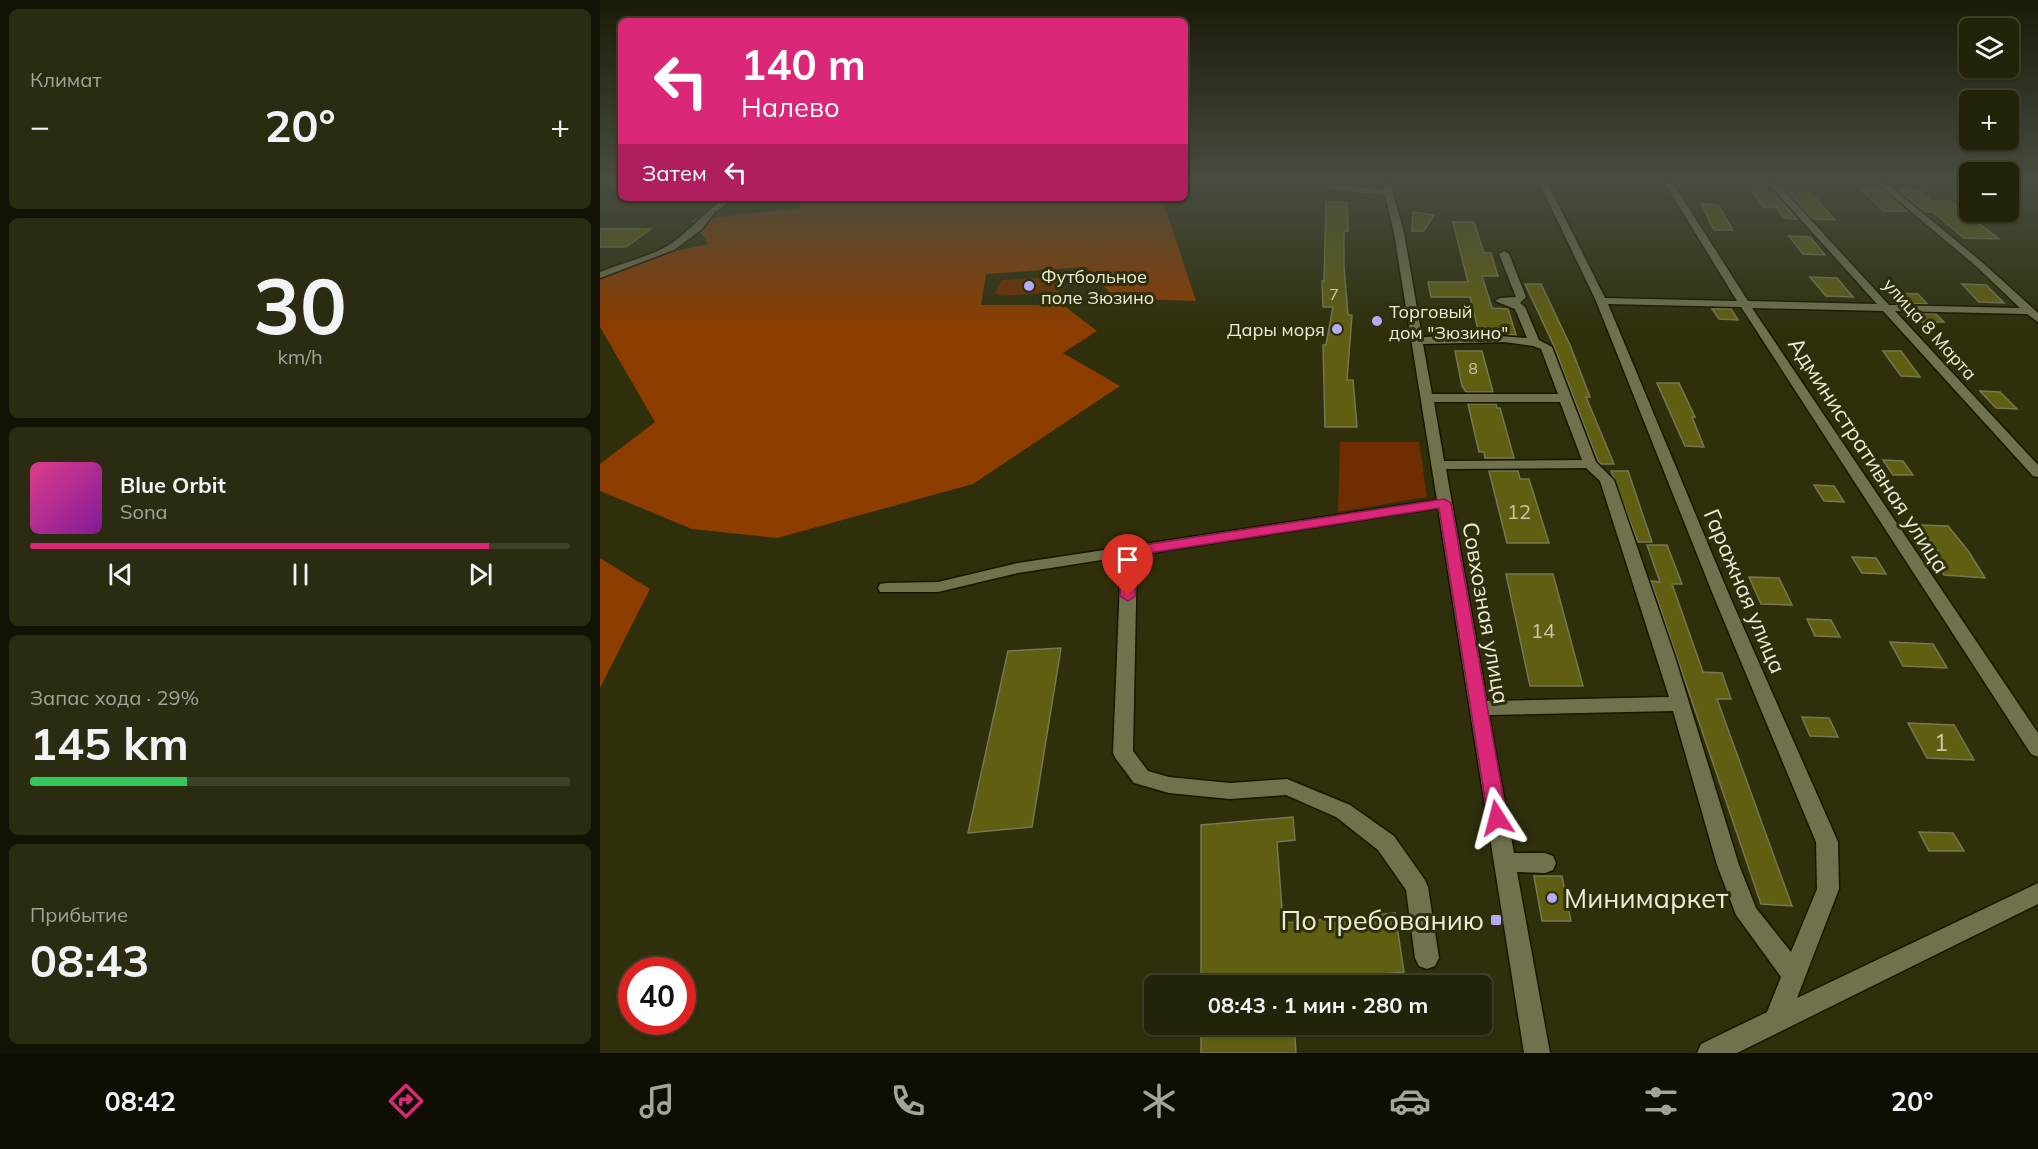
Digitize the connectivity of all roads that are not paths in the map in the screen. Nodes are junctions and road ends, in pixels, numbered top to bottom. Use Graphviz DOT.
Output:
graph roads {
  1 [pos="693,231"];
  2 [pos="1399,231"];
  3 [pos="1567,231"];
  4 [pos="1699,231"];
  5 [pos="1817,231"];
  6 [pos="1940,231"];
  7 [pos="1504,254"];
  8 [pos="600,275"];
  9 [pos="1601,301"];
  10 [pos="1745,305"];
  11 [pos="1888,308"];
  12 [pos="2034,315"];
  13 [pos="1417,341"];
  14 [pos="1534,342"];
  15 [pos="1427,398"];
  16 [pos="1566,398"];
  17 [pos="1590,464"];
  18 [pos="1438,465"];
  19 [pos="2038,473"];
  20 [pos="1444,503"];
  21 [pos="1129,551"];
  22 [pos="886,588"];
  23 [pos="1680,705"];
  24 [pos="1479,708"];
  25 [pos="2038,749"];
  26 [pos="1505,862"];
  27 [pos="1545,863"];
  28 [pos="2038,893"];
  29 [pos="1427,958"];
  30 [pos="1794,974"];
  31 [pos="1775,1023"];
  32 [pos="1537,1053"];
  33 [pos="1710,1053"];
  1 -- 8 [label="street"];
  2 -- 13 [label="street, Совхозная улица"];
  3 -- 9 [label="street, Гаражная улица"];
  4 -- 10 [label="street, Административная улица"];
  5 -- 11 [label="street, улица 8 Марта"];
  6 -- 12 [label="street"];
  7 -- 14 [label="street"];
  9 -- 10 [label="street"];
  9 -- 30 [label="street, Гаражная улица"];
  10 -- 11 [label="street"];
  10 -- 25 [label="street, Административная улица"];
  11 -- 12 [label="street"];
  11 -- 19 [label="street, улица 8 Марта"];
  13 -- 14 [label="street"];
  13 -- 15 [label="street, Совхозная улица"];
  14 -- 16 [label="street"];
  15 -- 16 [label="street"];
  15 -- 18 [label="street, Совхозная улица"];
  16 -- 17 [label="street"];
  17 -- 18 [label="street"];
  17 -- 23 [label="street"];
  18 -- 20 [label="street, Совхозная улица"];
  20 -- 21 [label="street"];
  20 -- 24 [label="street, Совхозная улица"];
  21 -- 22 [label="street"];
  21 -- 29 [label="street"];
  23 -- 24 [label="street"];
  23 -- 30 [label="street"];
  24 -- 26 [label="street, Совхозная улица"];
  26 -- 27 [label="street"];
  26 -- 32 [label="street, Совхозная улица"];
  28 -- 31 [label="street"];
  30 -- 31 [label="street, Гаражная улица"];
  31 -- 33 [label="street"];
}
